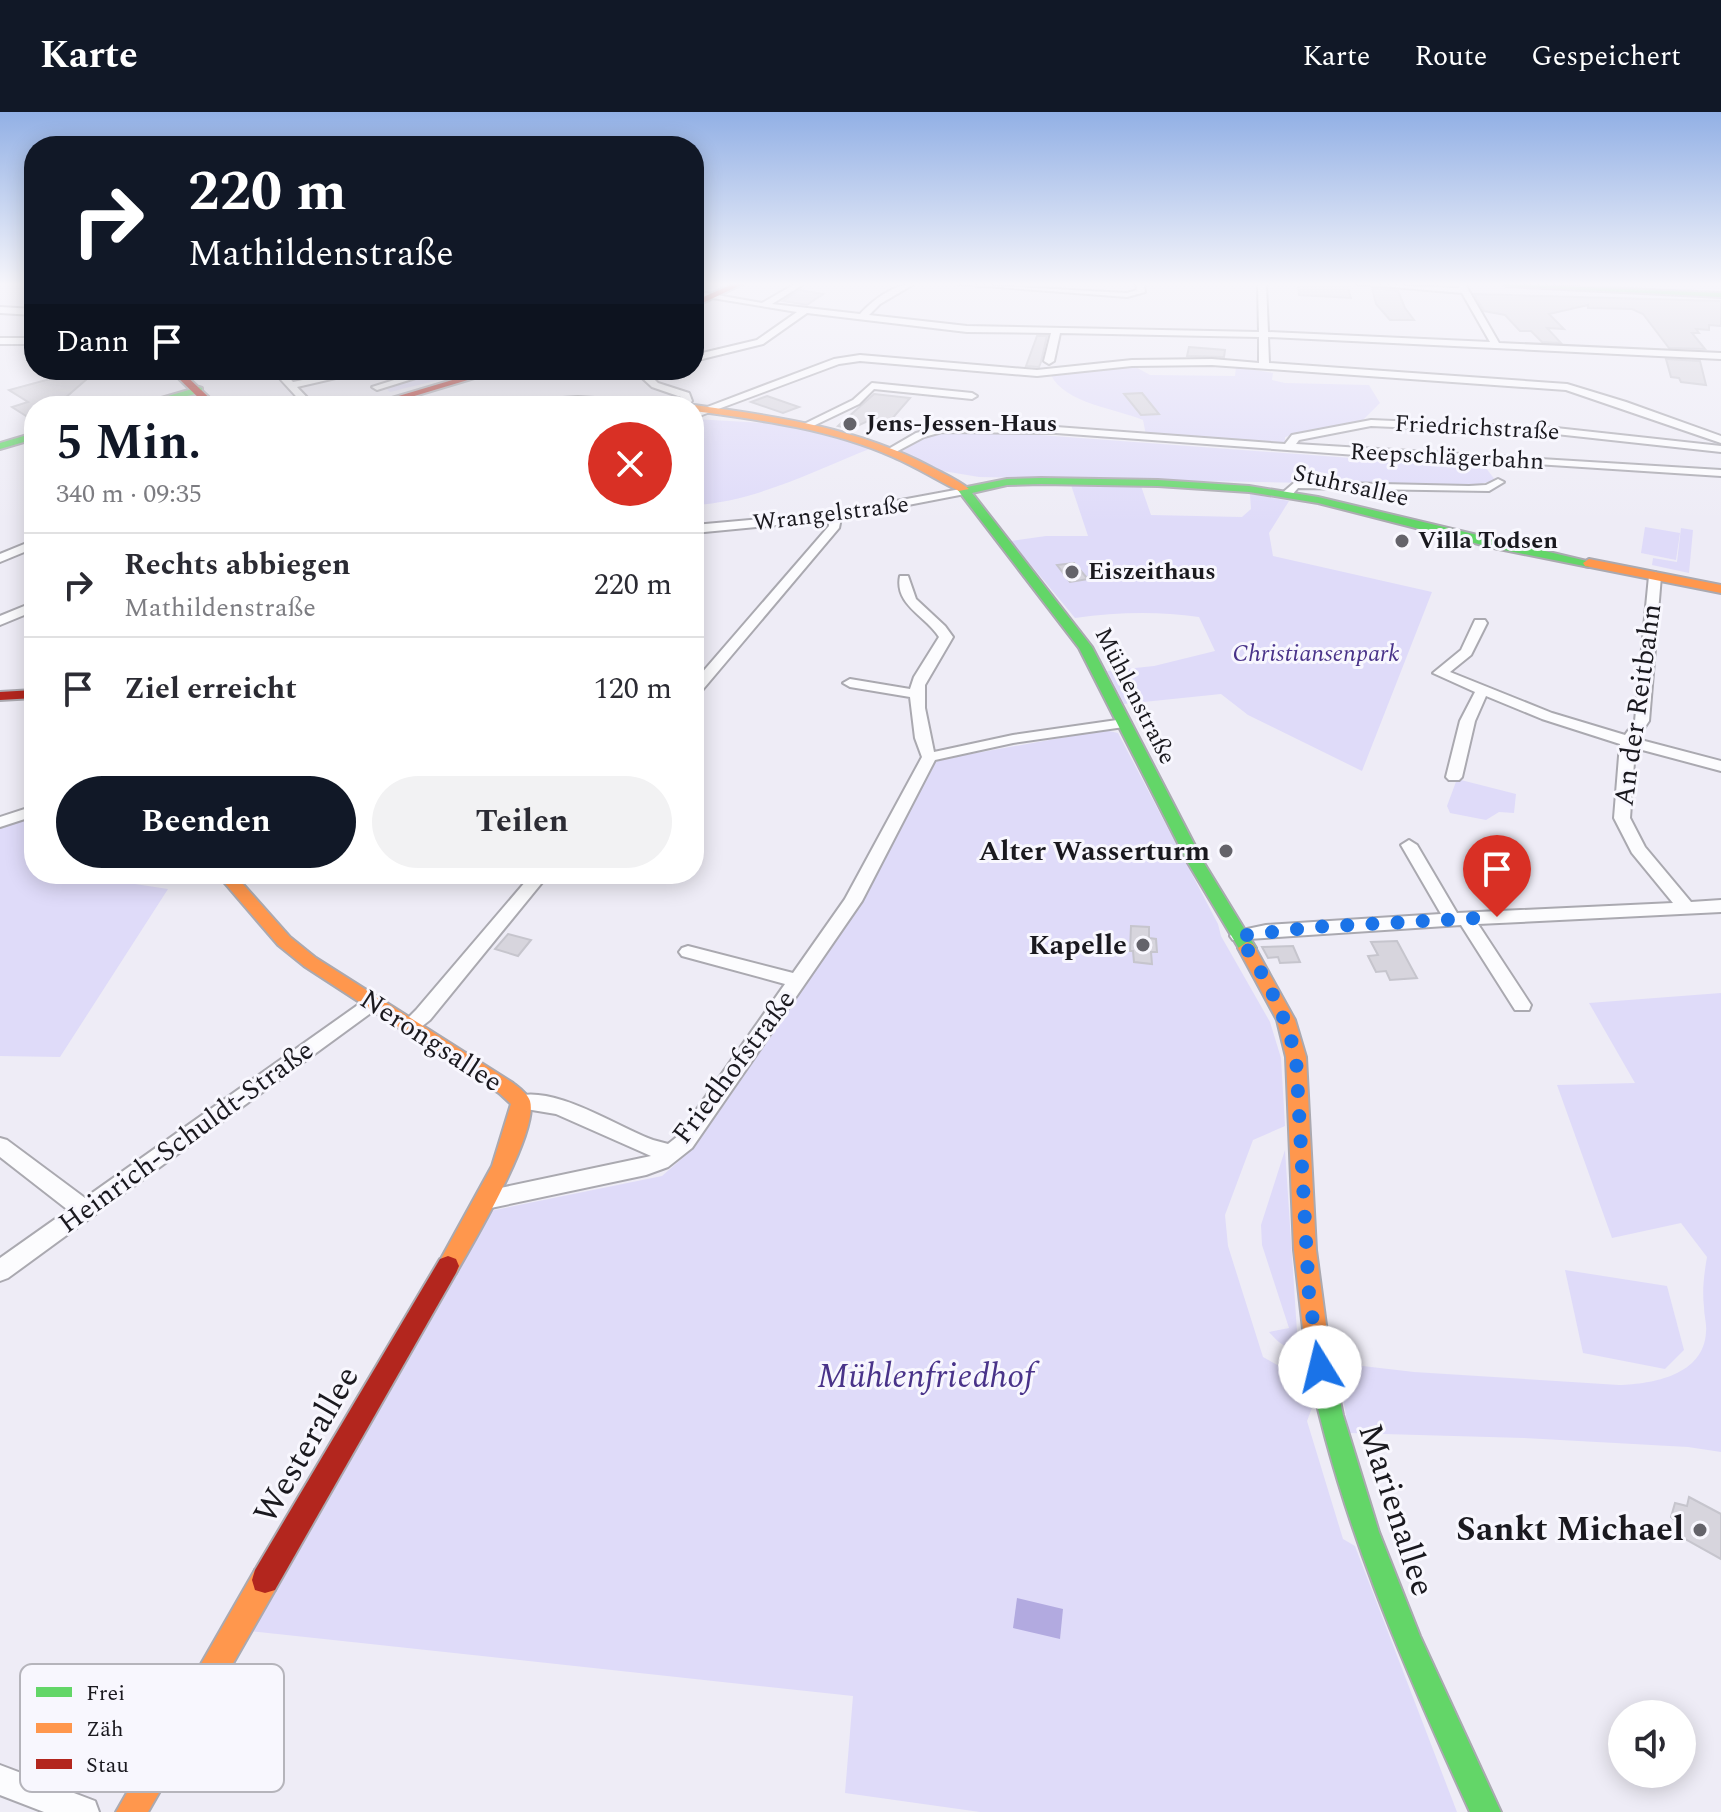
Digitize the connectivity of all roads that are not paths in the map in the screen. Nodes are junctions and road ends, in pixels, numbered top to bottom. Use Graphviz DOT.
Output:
graph roads {
  1 [pos="833,363"];
  2 [pos="915,363"];
  3 [pos="1129,363"];
  4 [pos="1218,363"];
  5 [pos="1264,366"];
  6 [pos="187,380"];
  7 [pos="286,380"];
  8 [pos="316,380"];
  9 [pos="417,380"];
  10 [pos="456,380"];
  11 [pos="648,380"];
  12 [pos="291,385"];
  13 [pos="199,390"];
  14 [pos="176,396"];
  15 [pos="204,396"];
  16 [pos="301,396"];
  17 [pos="387,396"];
  18 [pos="393,396"];
  19 [pos="686,396"];
  20 [pos="972,396"];
  21 [pos="704,410"];
  22 [pos="704,412"];
  23 [pos="807,425"];
  24 [pos="24,439"];
  25 [pos="1721,440"];
  26 [pos="0,446"];
  27 [pos="1290,448"];
  28 [pos="1721,449"];
  29 [pos="890,451"];
  30 [pos="1721,473"];
  31 [pos="939,475"];
  32 [pos="1007,482"];
  33 [pos="1498,482"];
  34 [pos="966,491"];
  35 [pos="1287,494"];
  36 [pos="835,517"];
  37 [pos="704,528"];
  38 [pos="24,548"];
  39 [pos="0,558"];
  40 [pos="1655,576"];
  41 [pos="904,579"];
  42 [pos="1721,589"];
  43 [pos="24,610"];
  44 [pos="0,621"];
  45 [pos="1480,623"];
  46 [pos="704,679"];
  47 [pos="850,683"];
  48 [pos="1482,692"];
  49 [pos="916,694"];
  50 [pos="24,695"];
  51 [pos="0,696"];
  52 [pos="1124,723"];
  53 [pos="1628,741"];
  54 [pos="930,757"];
  55 [pos="1721,766"];
  56 [pos="1454,777"];
  57 [pos="24,814"];
  58 [pos="0,822"];
  59 [pos="1409,845"];
  60 [pos="234,884"];
  61 [pos="533,884"];
  62 [pos="1721,906"];
  63 [pos="1687,908"];
  64 [pos="1459,919"];
  65 [pos="1239,936"];
  66 [pos="688,952"];
  67 [pos="798,981"];
  68 [pos="372,1002"];
  69 [pos="1522,1005"];
  70 [pos="409,1026"];
  71 [pos="521,1102"];
  72 [pos="0,1146"];
  73 [pos="669,1152"];
  74 [pos="486,1200"];
  75 [pos="85,1210"];
  76 [pos="0,1271"];
  77 [pos="217,1664"];
  78 [pos="0,1780"];
  79 [pos="20,1788"];
  80 [pos="32,1792"];
  81 [pos="143,1792"];
  82 [pos="84,1812"];
  83 [pos="131,1812"];
  84 [pos="1486,1812"];
  1 -- 21 [label="street"];
  2 -- 3 [label="street"];
  4 -- 5 [label="street"];
  5 -- 25 [label="street"];
  6 -- 13 [label="main road"];
  7 -- 12 [label="street"];
  8 -- 12 [label="street"];
  9 -- 17 [label="street"];
  10 -- 18 [label="main road"];
  11 -- 19 [label="street"];
  12 -- 16 [label="street"];
  13 -- 14 [label="main road"];
  13 -- 15 [label="main road"];
  20 -- 23 [label="street"];
  22 -- 23 [label="main road"];
  23 -- 29 [label="main road"];
  24 -- 26 [label="main road"];
  27 -- 28 [label="street, Friedrichstraße"];
  27 -- 29 [label="street, Reepschlägerbahn"];
  27 -- 30 [label="street, Reepschlägerbahn"];
  29 -- 31 [label="main road"];
  31 -- 32 [label="main road"];
  31 -- 34 [label="main road"];
  32 -- 34 [label="main road, Stuhrsallee"];
  32 -- 35 [label="main road, Stuhrsallee"];
  33 -- 35 [label="street"];
  34 -- 36 [label="street, Wrangelstraße"];
  34 -- 52 [label="main road, Mühlenstraße"];
  35 -- 40 [label="main road, Stuhrsallee"];
  36 -- 37 [label="street, Wrangelstraße"];
  36 -- 46 [label="street"];
  38 -- 39 [label="street"];
  40 -- 42 [label="main road, Stuhrsallee"];
  40 -- 53 [label="street, An der Reitbahn"];
  41 -- 49 [label="street"];
  43 -- 44 [label="street"];
  45 -- 48 [label="street"];
  47 -- 49 [label="street"];
  48 -- 53 [label="street"];
  48 -- 56 [label="street"];
  49 -- 54 [label="street"];
  50 -- 51 [label="main road"];
  52 -- 54 [label="street"];
  52 -- 65 [label="main road, Mühlenstraße"];
  53 -- 55 [label="street"];
  53 -- 63 [label="street, An der Reitbahn"];
  54 -- 67 [label="street, Friedhofstraße"];
  57 -- 58 [label="street"];
  59 -- 64 [label="street"];
  60 -- 68 [label="main road, Nerongsallee"];
  61 -- 70 [label="street"];
  62 -- 63 [label="street"];
  63 -- 64 [label="street"];
  64 -- 65 [label="street"];
  64 -- 69 [label="street"];
  65 -- 84 [label="main road, Marienallee"];
  66 -- 67 [label="street, Friedhofstraße"];
  67 -- 73 [label="street, Friedhofstraße"];
  68 -- 70 [label="main road, Nerongsallee"];
  68 -- 75 [label="street, Heinrich-Schuldt-Straße"];
  70 -- 71 [label="main road, Nerongsallee"];
  71 -- 73 [label="street, Nerongsallee"];
  71 -- 74 [label="main road, Westerallee"];
  72 -- 75 [label="street"];
  73 -- 74 [label="street, Friedhofstraße"];
  74 -- 77 [label="main road, Westerallee"];
  75 -- 76 [label="street, Heinrich-Schuldt-Straße"];
  78 -- 79 [label="street"];
  80 -- 82 [label="street"];
  81 -- 83 [label="main road, Westerallee"];
}
